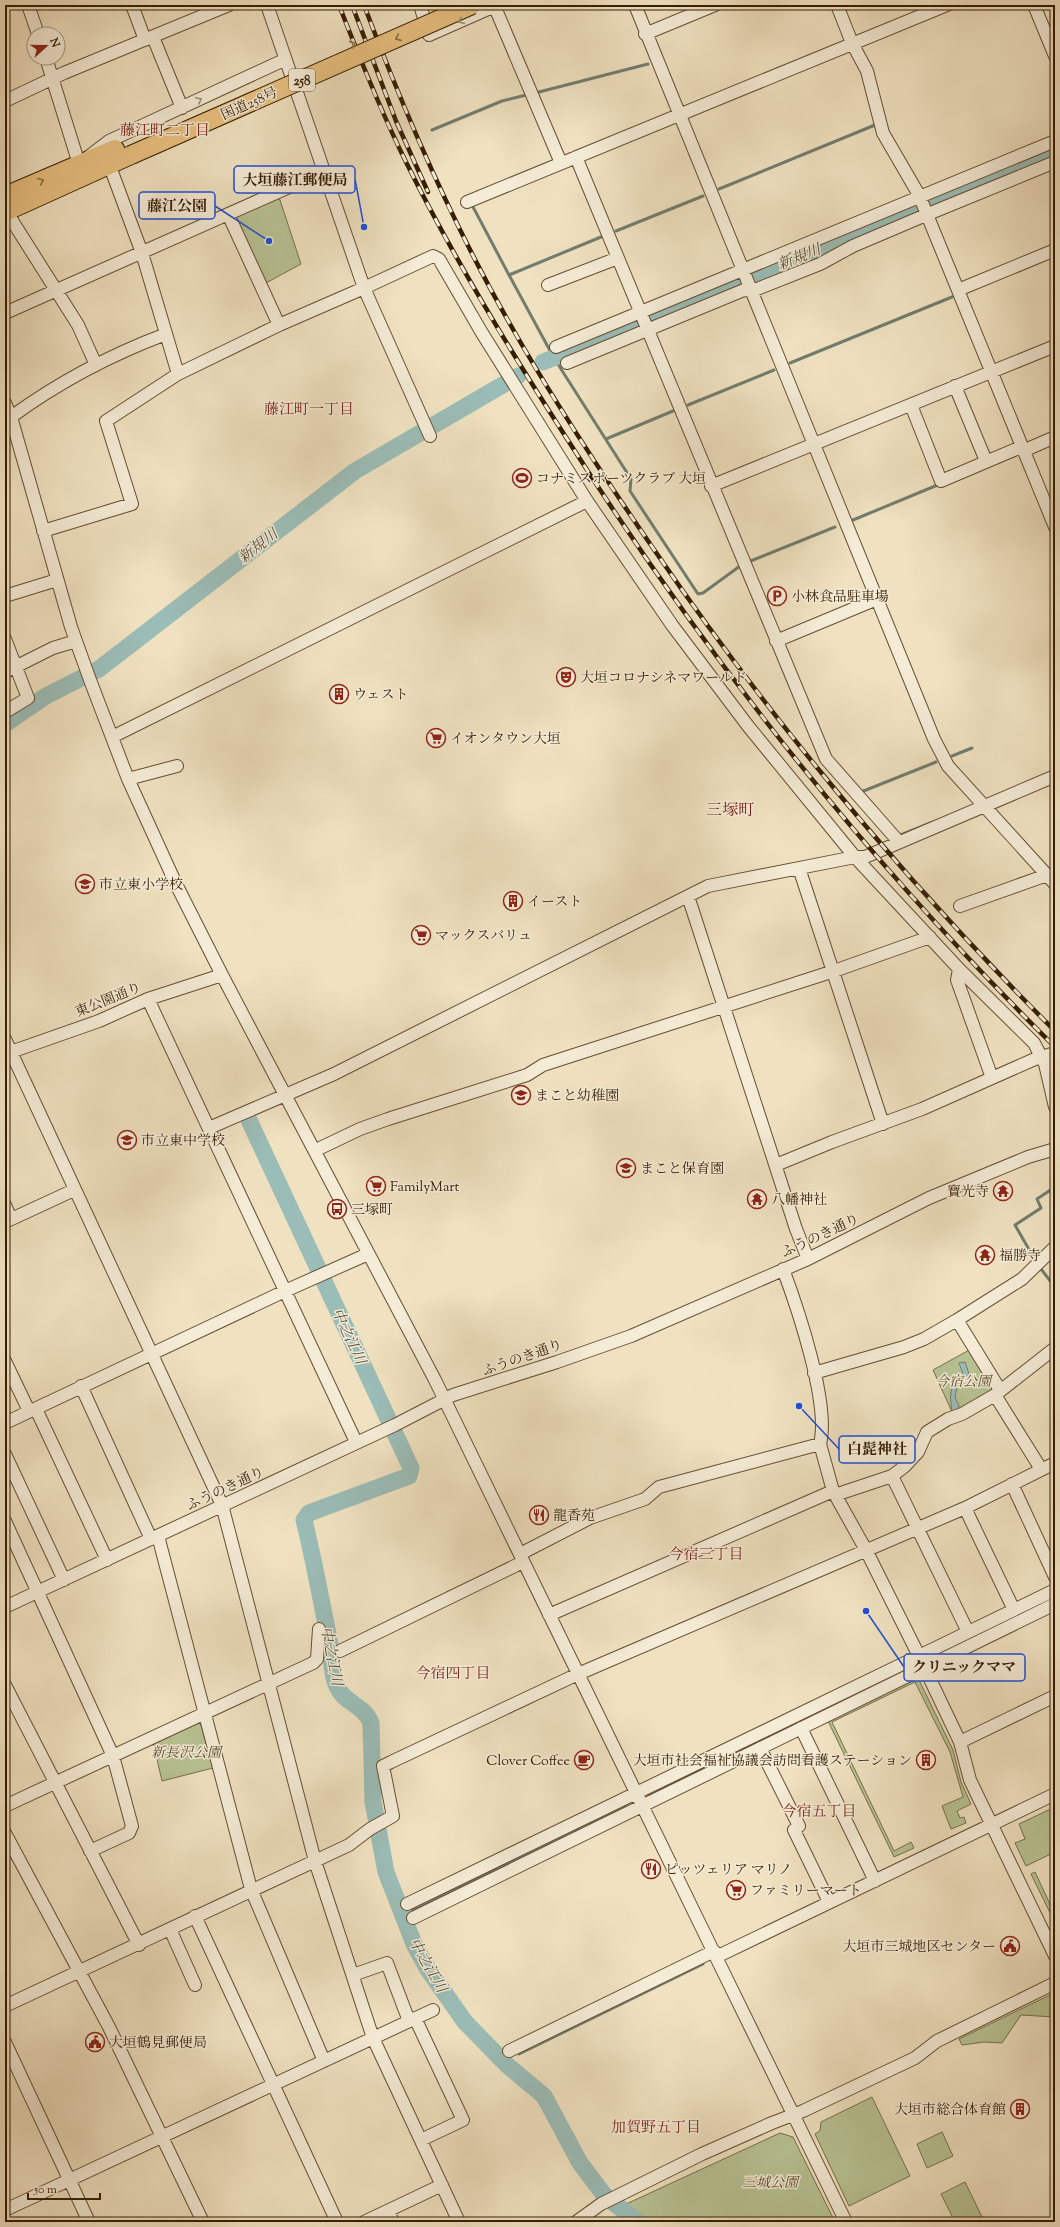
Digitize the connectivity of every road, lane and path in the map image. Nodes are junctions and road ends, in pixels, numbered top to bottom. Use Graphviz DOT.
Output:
graph roads {
  1 [pos="28,5"];
  2 [pos="132,5"];
  3 [pos="229,5"];
  4 [pos="267,5"];
  5 [pos="420,5"];
  6 [pos="441,5"];
  7 [pos="472,5"];
  8 [pos="495,5"];
  9 [pos="634,5"];
  10 [pos="715,5"];
  11 [pos="837,5"];
  12 [pos="947,5"];
  13 [pos="1034,5"];
  14 [pos="35,26"];
  15 [pos="645,34"];
  16 [pos="149,38"];
  17 [pos="852,43"];
  18 [pos="1055,55"];
  19 [pos="284,60"];
  20 [pos="48,66"];
  21 [pos="52,78"];
  22 [pos="295,86"];
  23 [pos="5,101"];
  24 [pos="182,108"];
  25 [pos="678,115"];
  26 [pos="1055,141"];
  27 [pos="128,150"];
  28 [pos="576,157"];
  29 [pos="1055,162"];
  30 [pos="561,163"];
  31 [pos="79,164"];
  32 [pos="112,172"];
  33 [pos="323,172"];
  34 [pos="920,199"];
  35 [pos="31,200"];
  36 [pos="467,202"];
  37 [pos="5,206"];
  38 [pos="228,214"];
  39 [pos="926,214"];
  40 [pos="1055,250"];
  41 [pos="142,253"];
  42 [pos="618,258"];
  43 [pos="743,272"];
  44 [pos="548,286"];
  45 [pos="364,288"];
  46 [pos="750,288"];
  47 [pos="958,290"];
  48 [pos="57,291"];
  49 [pos="5,313"];
  50 [pos="641,313"];
  51 [pos="279,325"];
  52 [pos="648,328"];
  53 [pos="166,334"];
  54 [pos="1055,346"];
  55 [pos="556,347"];
  56 [pos="567,363"];
  57 [pos="96,364"];
  58 [pos="991,372"];
  59 [pos="178,374"];
  60 [pos="956,386"];
  61 [pos="5,403"];
  62 [pos="911,405"];
  63 [pos="11,417"];
  64 [pos="430,436"];
  65 [pos="1055,437"];
  66 [pos="813,444"];
  67 [pos="1022,449"];
  68 [pos="986,461"];
  69 [pos="711,486"];
  70 [pos="587,501"];
  71 [pos="1055,527"];
  72 [pos="43,531"];
  73 [pos="57,580"];
  74 [pos="5,596"];
  75 [pos="877,599"];
  76 [pos="5,639"];
  77 [pos="76,641"];
  78 [pos="776,641"];
  79 [pos="10,670"];
  80 [pos="5,712"];
  81 [pos="112,737"];
  82 [pos="177,766"];
  83 [pos="1055,776"];
  84 [pos="128,779"];
  85 [pos="983,805"];
  86 [pos="899,842"];
  87 [pos="855,857"];
  88 [pos="799,868"];
  89 [pos="1047,875"];
  90 [pos="1055,884"];
  91 [pos="688,896"];
  92 [pos="960,906"];
  93 [pos="930,937"];
  94 [pos="959,969"];
  95 [pos="834,971"];
  96 [pos="222,974"];
  97 [pos="148,999"];
  98 [pos="723,1006"];
  99 [pos="5,1039"];
  100 [pos="8,1053"];
  101 [pos="1055,1053"];
  102 [pos="1042,1057"];
  103 [pos="992,1078"];
  104 [pos="285,1094"];
  105 [pos="1055,1107"];
  106 [pos="883,1124"];
  107 [pos="209,1128"];
  108 [pos="1055,1149"];
  109 [pos="316,1150"];
  110 [pos="776,1165"];
  111 [pos="74,1190"];
  112 [pos="5,1206"];
  113 [pos="8,1221"];
  114 [pos="1055,1247"];
  115 [pos="368,1254"];
  116 [pos="808,1259"];
  117 [pos="783,1269"];
  118 [pos="285,1291"];
  119 [pos="958,1320"];
  120 [pos="1055,1348"];
  121 [pos="152,1354"];
  122 [pos="5,1361"];
  123 [pos="814,1373"];
  124 [pos="81,1386"];
  125 [pos="997,1392"];
  126 [pos="445,1400"];
  127 [pos="33,1410"];
  128 [pos="5,1423"];
  129 [pos="356,1442"];
  130 [pos="820,1444"];
  131 [pos="5,1454"];
  132 [pos="1055,1463"];
  133 [pos="1041,1469"];
  134 [pos="892,1476"];
  135 [pos="1012,1484"];
  136 [pos="834,1493"];
  137 [pos="222,1505"];
  138 [pos="965,1508"];
  139 [pos="5,1522"];
  140 [pos="917,1528"];
  141 [pos="155,1538"];
  142 [pos="866,1550"];
  143 [pos="522,1558"];
  144 [pos="107,1560"];
  145 [pos="1055,1577"];
  146 [pos="64,1580"];
  147 [pos="1055,1590"];
  148 [pos="38,1592"];
  149 [pos="1055,1604"];
  150 [pos="5,1607"];
  151 [pos="1014,1610"];
  152 [pos="549,1615"];
  153 [pos="319,1630"];
  154 [pos="968,1632"];
  155 [pos="340,1651"];
  156 [pos="918,1656"];
  157 [pos="924,1669"];
  158 [pos="578,1674"];
  159 [pos="268,1684"];
  160 [pos="5,1685"];
  161 [pos="1055,1696"];
  162 [pos="205,1712"];
  163 [pos="801,1728"];
  164 [pos="960,1742"];
  165 [pos="760,1748"];
  166 [pos="113,1756"];
  167 [pos="55,1783"];
  168 [pos="635,1793"];
  169 [pos="1055,1794"];
  170 [pos="5,1806"];
  171 [pos="642,1806"];
  172 [pos="991,1825"];
  173 [pos="5,1833"];
  174 [pos="90,1851"];
  175 [pos="315,1861"];
  176 [pos="875,1881"];
  177 [pos="251,1890"];
  178 [pos="830,1902"];
  179 [pos="407,1904"];
  180 [pos="195,1916"];
  181 [pos="413,1918"];
  182 [pos="170,1929"];
  183 [pos="139,1945"];
  184 [pos="715,1954"];
  185 [pos="1055,1956"];
  186 [pos="80,1971"];
  187 [pos="353,1974"];
  188 [pos="1055,1983"];
  189 [pos="195,1984"];
  190 [pos="5,2006"];
  191 [pos="434,2010"];
  192 [pos="412,2020"];
  193 [pos="373,2038"];
  194 [pos="5,2042"];
  195 [pos="509,2051"];
  196 [pos="324,2061"];
  197 [pos="273,2085"];
  198 [pos="794,2114"];
  199 [pos="163,2137"];
  200 [pos="421,2140"];
  201 [pos="69,2180"];
  202 [pos="442,2185"];
  203 [pos="5,2210"];
  204 [pos="388,2211"];
  205 [pos="89,2222"];
  206 [pos="203,2222"];
  207 [pos="337,2222"];
  208 [pos="364,2222"];
  209 [pos="393,2222"];
  210 [pos="459,2222"];
  211 [pos="576,2222"];
  212 [pos="846,2222"];
  1 -- 14 [label="street"];
  2 -- 16 [label="street"];
  3 -- 16 [label="street"];
  4 -- 19 [label="street"];
  8 -- 5 [label="street, one-way"];
  27 -- 6 [label="highway, 国道258号 / 258, one-way"];
  7 -- 27 [label="highway, 国道258号 / 258, one-way, bridge"];
  8 -- 30 [label="street"];
  9 -- 15 [label="street"];
  10 -- 15 [label="street"];
  11 -- 17 [label="street"];
  12 -- 17 [label="street"];
  13 -- 18 [label="street"];
  15 -- 25 [label="street"];
  16 -- 21 [label="street"];
  16 -- 24 [label="street"];
  17 -- 25 [label="street"];
  17 -- 34 [label="street"];
  19 -- 22 [label="street"];
  24 -- 19 [label="street, one-way"];
  20 -- 21 [label="street"];
  21 -- 23 [label="street"];
  21 -- 31 [label="street"];
  22 -- 32 [label="street"];
  22 -- 33 [label="street"];
  24 -- 31 [label="street"];
  25 -- 28 [label="street"];
  25 -- 43 [label="street"];
  26 -- 34 [label="street"];
  27 -- 31 [label="highway, 国道258号 / 258"];
  27 -- 35 [label="highway, 国道258号 / 258"];
  28 -- 30 [label="street"];
  28 -- 42 [label="street"];
  29 -- 39 [label="street"];
  30 -- 36 [label="street"];
  37 -- 31 [label="highway, 国道258号 / 258, one-way"];
  32 -- 35 [label="street"];
  32 -- 41 [label="street"];
  33 -- 38 [label="street"];
  33 -- 45 [label="street"];
  34 -- 39 [label="street"];
  34 -- 43 [label="street"];
  35 -- 37 [label="highway, 国道258号 / 258"];
  37 -- 48 [label="street"];
  38 -- 41 [label="street"];
  38 -- 51 [label="street"];
  39 -- 46 [label="street"];
  39 -- 47 [label="street"];
  40 -- 47 [label="street"];
  41 -- 48 [label="street"];
  41 -- 53 [label="street"];
  42 -- 44 [label="street"];
  42 -- 50 [label="street"];
  43 -- 46 [label="street"];
  43 -- 50 [label="street"];
  45 -- 51 [label="street"];
  45 -- 64 [label="street"];
  45 -- 70 [label="street"];
  46 -- 52 [label="street"];
  46 -- 66 [label="street"];
  47 -- 58 [label="street"];
  48 -- 49 [label="street"];
  48 -- 57 [label="street"];
  50 -- 52 [label="street"];
  50 -- 55 [label="street"];
  51 -- 59 [label="street"];
  52 -- 56 [label="street"];
  52 -- 69 [label="street"];
  53 -- 57 [label="street"];
  53 -- 59 [label="street"];
  54 -- 58 [label="street"];
  57 -- 63 [label="street"];
  58 -- 60 [label="street"];
  58 -- 67 [label="street"];
  59 -- 72 [label="street"];
  60 -- 62 [label="street"];
  60 -- 68 [label="street"];
  61 -- 63 [label="street"];
  62 -- 66 [label="street"];
  62 -- 68 [label="street"];
  63 -- 72 [label="street"];
  65 -- 67 [label="street"];
  66 -- 69 [label="street"];
  66 -- 75 [label="street"];
  67 -- 68 [label="street"];
  67 -- 71 [label="street"];
  69 -- 78 [label="street"];
  70 -- 81 [label="street"];
  70 -- 87 [label="street"];
  72 -- 73 [label="street"];
  73 -- 74 [label="street"];
  73 -- 77 [label="street"];
  75 -- 78 [label="street"];
  75 -- 85 [label="street"];
  76 -- 79 [label="street"];
  77 -- 79 [label="street"];
  77 -- 81 [label="street"];
  78 -- 86 [label="street"];
  79 -- 80 [label="street"];
  81 -- 84 [label="street"];
  82 -- 84 [label="street"];
  83 -- 85 [label="street"];
  84 -- 96 [label="street"];
  85 -- 86 [label="street"];
  85 -- 89 [label="street"];
  86 -- 87 [label="street"];
  87 -- 88 [label="street"];
  87 -- 93 [label="street"];
  88 -- 91 [label="street"];
  88 -- 95 [label="street"];
  89 -- 90 [label="street"];
  89 -- 92 [label="street"];
  91 -- 98 [label="street"];
  91 -- 104 [label="street"];
  93 -- 94 [label="street"];
  93 -- 95 [label="street"];
  94 -- 102 [label="street"];
  94 -- 103 [label="street"];
  95 -- 98 [label="street"];
  95 -- 106 [label="street"];
  96 -- 97 [label="street, 東公園通り"];
  96 -- 104 [label="street"];
  97 -- 100 [label="street, 東公園通り"];
  97 -- 107 [label="street"];
  98 -- 109 [label="street"];
  98 -- 110 [label="street"];
  99 -- 100 [label="street"];
  100 -- 111 [label="street"];
  101 -- 102 [label="street"];
  102 -- 103 [label="street"];
  102 -- 105 [label="street"];
  103 -- 106 [label="street"];
  104 -- 107 [label="street"];
  104 -- 109 [label="street"];
  106 -- 110 [label="street"];
  107 -- 118 [label="street"];
  108 -- 116 [label="street, ふうのき通り"];
  109 -- 115 [label="street"];
  110 -- 116 [label="street"];
  111 -- 113 [label="street"];
  111 -- 121 [label="street"];
  112 -- 113 [label="street"];
  114 -- 119 [label="street"];
  115 -- 118 [label="street"];
  115 -- 126 [label="street"];
  116 -- 117 [label="street, ふうのき通り"];
  117 -- 123 [label="street"];
  117 -- 126 [label="street, ふうのき通り"];
  118 -- 121 [label="street"];
  118 -- 129 [label="street"];
  119 -- 123 [label="street"];
  119 -- 125 [label="street"];
  120 -- 125 [label="street"];
  121 -- 124 [label="street"];
  121 -- 137 [label="street"];
  122 -- 127 [label="street"];
  123 -- 130 [label="street"];
  124 -- 127 [label="street"];
  124 -- 141 [label="street"];
  125 -- 133 [label="street"];
  125 -- 134 [label="street"];
  126 -- 129 [label="street, ふうのき通り"];
  126 -- 143 [label="street"];
  127 -- 128 [label="street"];
  127 -- 144 [label="street"];
  129 -- 137 [label="street, ふうのき通り"];
  130 -- 136 [label="street"];
  130 -- 143 [label="street"];
  131 -- 146 [label="street"];
  132 -- 133 [label="street"];
  133 -- 135 [label="street"];
  134 -- 136 [label="street"];
  134 -- 140 [label="street"];
  135 -- 138 [label="street"];
  135 -- 145 [label="street"];
  136 -- 142 [label="street"];
  136 -- 152 [label="street"];
  137 -- 141 [label="street, ふうのき通り"];
  137 -- 159 [label="street"];
  138 -- 140 [label="street"];
  138 -- 151 [label="street"];
  139 -- 148 [label="street"];
  140 -- 142 [label="street"];
  140 -- 154 [label="street"];
  141 -- 144 [label="street, ふうのき通り"];
  141 -- 162 [label="street"];
  142 -- 156 [label="street"];
  142 -- 158 [label="street"];
  143 -- 152 [label="street"];
  143 -- 155 [label="street"];
  144 -- 146 [label="street, ふうのき通り"];
  146 -- 148 [label="street, ふうのき通り"];
  147 -- 151 [label="street"];
  148 -- 150 [label="street, ふうのき通り"];
  148 -- 166 [label="street"];
  149 -- 157 [label="street"];
  151 -- 154 [label="street"];
  152 -- 158 [label="street"];
  153 -- 159 [label="street"];
  154 -- 156 [label="street"];
  156 -- 157 [label="street"];
  156 -- 168 [label="street"];
  157 -- 163 [label="street"];
  157 -- 164 [label="street"];
  158 -- 168 [label="street"];
  158 -- 175 [label="street"];
  159 -- 162 [label="street"];
  159 -- 175 [label="street"];
  160 -- 167 [label="street"];
  161 -- 164 [label="street"];
  162 -- 166 [label="street"];
  162 -- 177 [label="street"];
  163 -- 165 [label="street"];
  163 -- 176 [label="street"];
  164 -- 172 [label="street"];
  165 -- 171 [label="street"];
  165 -- 178 [label="street"];
  166 -- 167 [label="street"];
  166 -- 174 [label="street"];
  167 -- 170 [label="street"];
  167 -- 174 [label="street"];
  168 -- 171 [label="street"];
  168 -- 179 [label="street"];
  169 -- 172 [label="street"];
  171 -- 181 [label="street"];
  171 -- 184 [label="street"];
  172 -- 176 [label="street"];
  172 -- 185 [label="street"];
  173 -- 186 [label="street"];
  174 -- 183 [label="street"];
  175 -- 177 [label="street"];
  175 -- 187 [label="street"];
  176 -- 178 [label="street"];
  177 -- 180 [label="street"];
  177 -- 196 [label="street"];
  178 -- 184 [label="street"];
  180 -- 182 [label="street"];
  180 -- 197 [label="street"];
  182 -- 183 [label="street"];
  182 -- 189 [label="street"];
  183 -- 186 [label="street"];
  184 -- 195 [label="street"];
  184 -- 198 [label="street"];
  186 -- 190 [label="street"];
  186 -- 199 [label="street"];
  187 -- 192 [label="street"];
  187 -- 193 [label="street"];
  188 -- 198 [label="street"];
  191 -- 192 [label="street"];
  192 -- 193 [label="street"];
  192 -- 200 [label="street"];
  193 -- 196 [label="street"];
  193 -- 200 [label="street"];
  194 -- 201 [label="street"];
  196 -- 197 [label="street"];
  197 -- 199 [label="street"];
  197 -- 207 [label="street"];
  198 -- 211 [label="street"];
  198 -- 212 [label="street"];
  199 -- 201 [label="street"];
  199 -- 206 [label="street"];
  200 -- 202 [label="street"];
  201 -- 203 [label="street"];
  201 -- 205 [label="street"];
  202 -- 204 [label="street"];
  202 -- 210 [label="street"];
  204 -- 208 [label="street"];
  204 -- 209 [label="street"];
}
